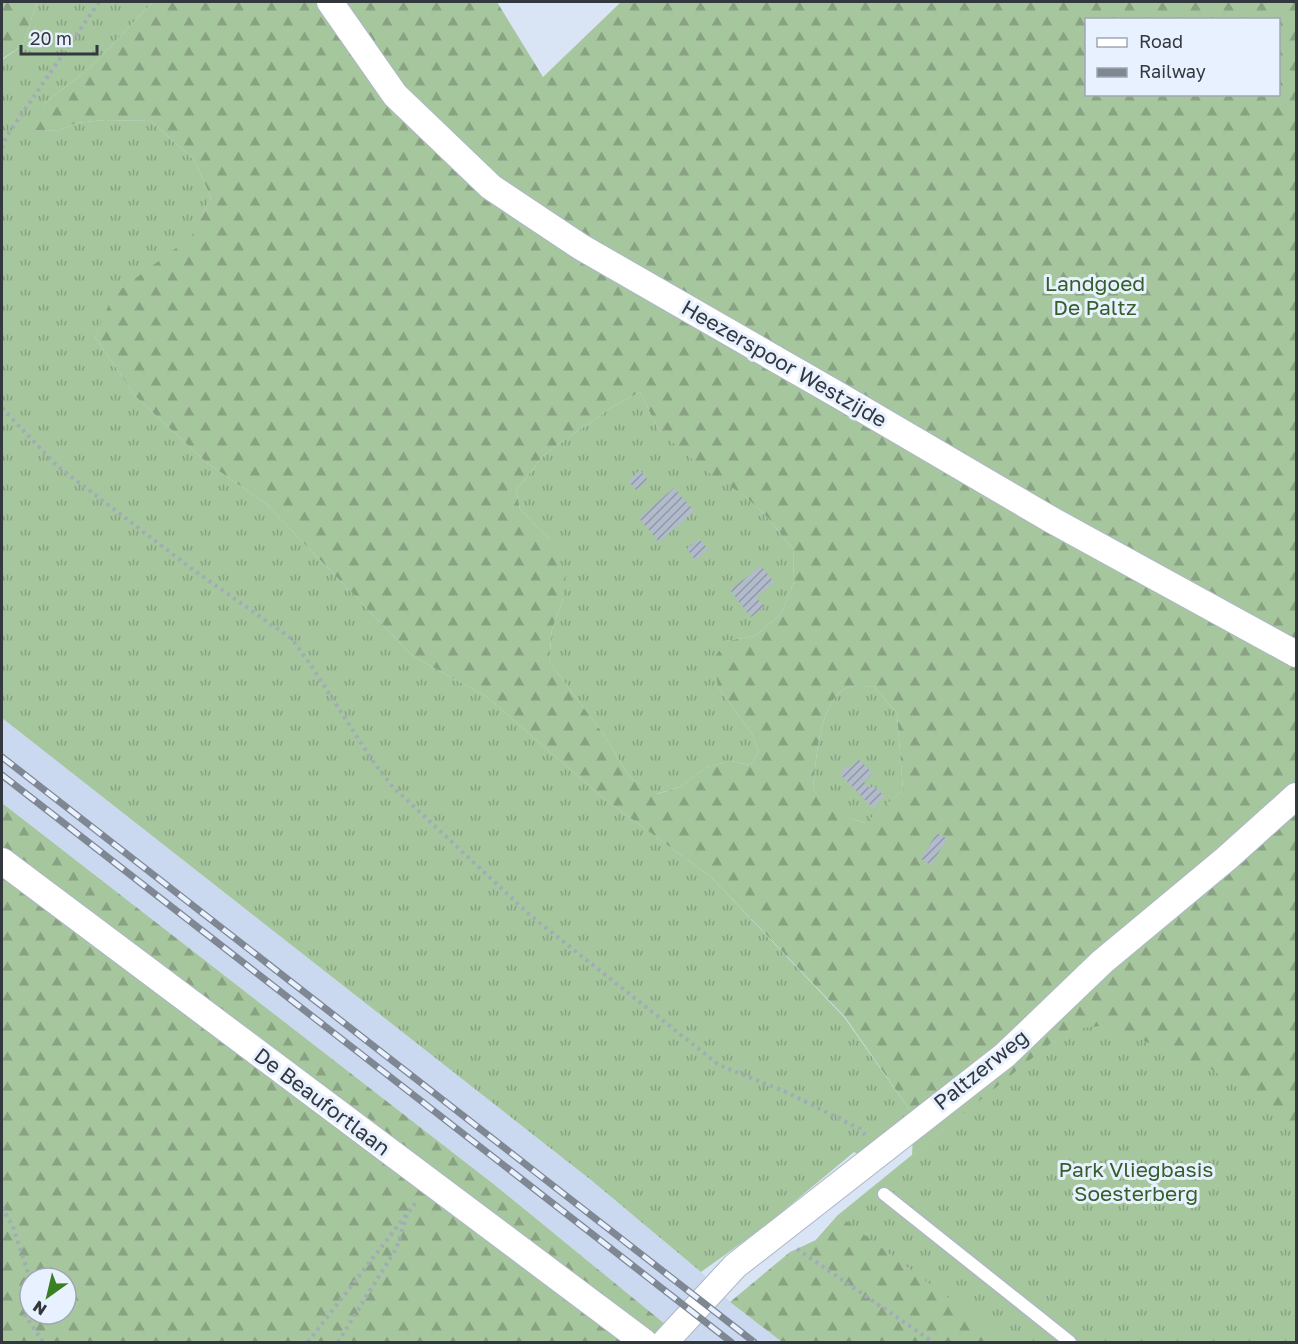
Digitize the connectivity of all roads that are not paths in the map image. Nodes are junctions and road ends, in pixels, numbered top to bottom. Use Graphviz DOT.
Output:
graph roads {
  1 [pos="330,2"];
  2 [pos="1296,654"];
  3 [pos="1296,796"];
  4 [pos="2,861"];
  5 [pos="884,1194"];
  6 [pos="644,1342"];
  7 [pos="665,1342"];
  8 [pos="1070,1342"];
  1 -- 2 [label="street, Heezerspoor Westzijde"];
  3 -- 7 [label="street, Paltzerweg"];
  4 -- 6 [label="street, De Beaufortlaan"];
  5 -- 8 [label="lane"];
}
